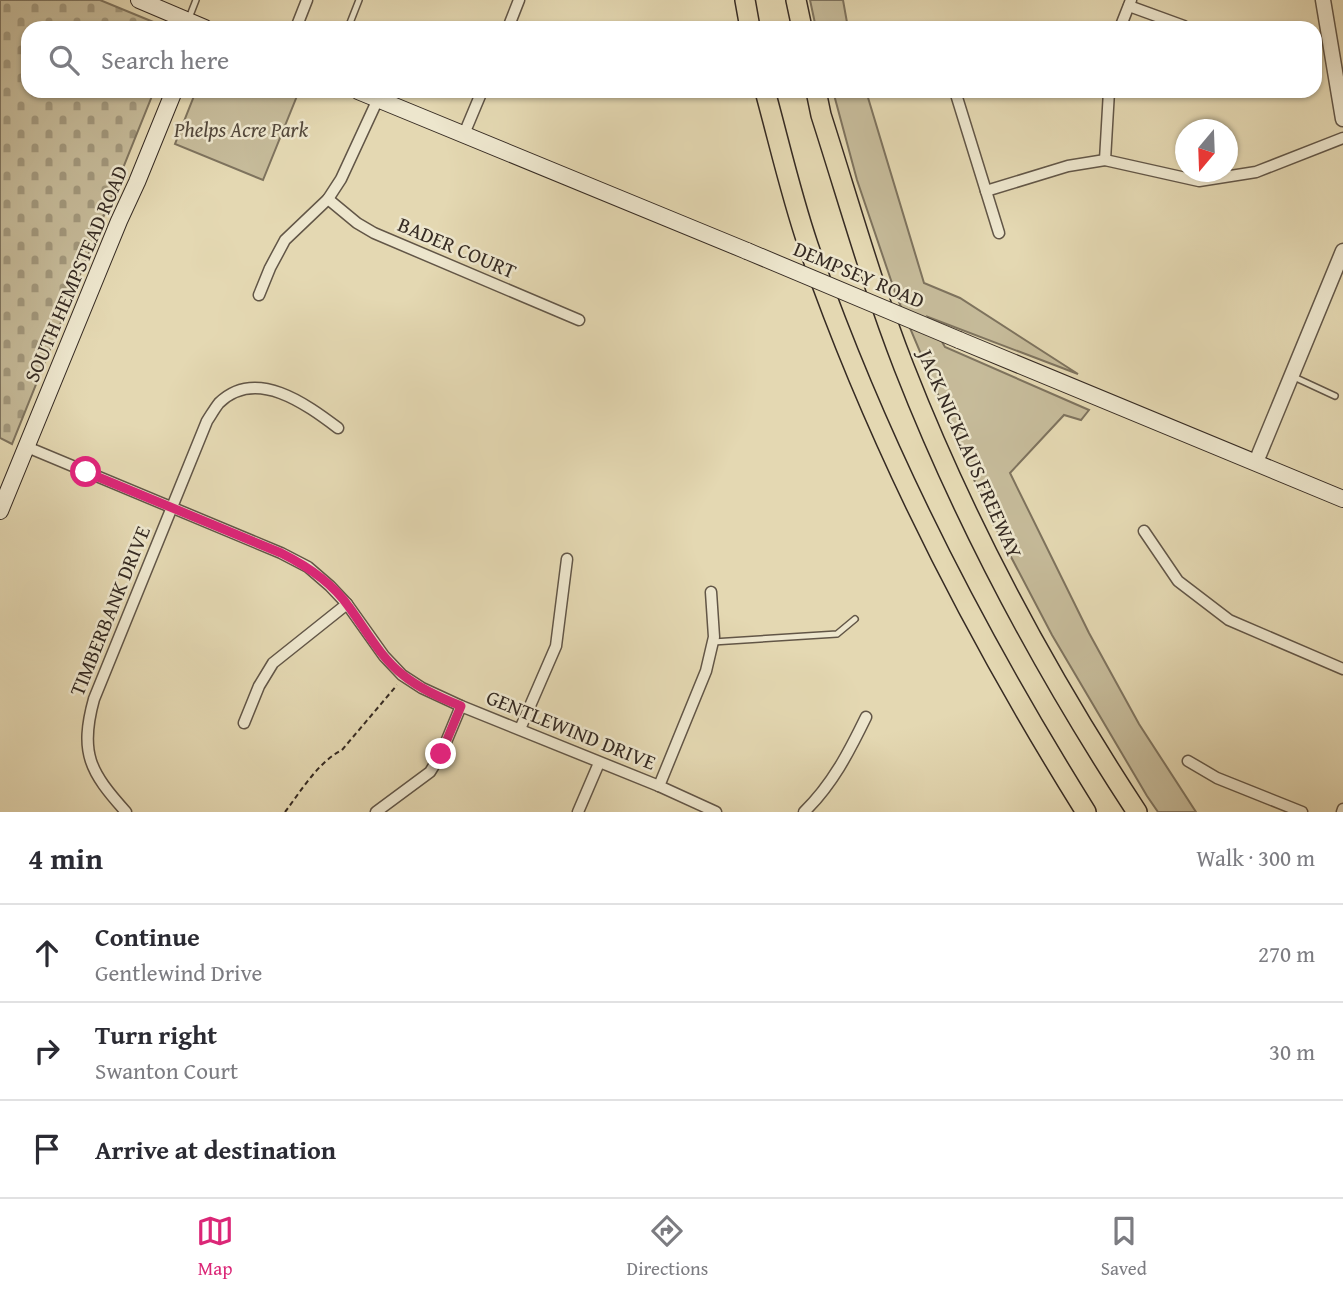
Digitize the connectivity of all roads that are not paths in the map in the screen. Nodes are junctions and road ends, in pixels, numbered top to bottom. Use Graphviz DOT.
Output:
graph roads {
  1 [pos="139,0"];
  2 [pos="195,0"];
  3 [pos="307,0"];
  4 [pos="359,0"];
  5 [pos="519,0"];
  6 [pos="745,0"];
  7 [pos="796,0"];
  8 [pos="1323,0"];
  9 [pos="1130,3"];
  10 [pos="187,21"];
  11 [pos="197,21"];
  12 [pos="299,21"];
  13 [pos="351,21"];
  14 [pos="511,21"];
  15 [pos="749,21"];
  16 [pos="800,21"];
  17 [pos="1123,21"];
  18 [pos="1172,21"];
  19 [pos="171,98"];
  20 [pos="479,98"];
  21 [pos="767,98"];
  22 [pos="817,98"];
  23 [pos="957,98"];
  24 [pos="1109,98"];
  25 [pos="378,99"];
  26 [pos="1343,119"];
  27 [pos="464,134"];
  28 [pos="1343,138"];
  29 [pos="1105,160"];
  30 [pos="986,191"];
  31 [pos="328,199"];
  32 [pos="999,233"];
  33 [pos="1343,251"];
  34 [pos="259,295"];
  35 [pos="579,320"];
  36 [pos="1292,376"];
  37 [pos="1335,396"];
  38 [pos="338,428"];
  39 [pos="27,447"];
  40 [pos="1256,462"];
  41 [pos="1343,499"];
  42 [pos="172,508"];
  43 [pos="0,511"];
  44 [pos="1144,531"];
  45 [pos="567,559"];
  46 [pos="711,592"];
  47 [pos="348,604"];
  48 [pos="855,619"];
  49 [pos="713,642"];
  50 [pos="1343,669"];
  51 [pos="461,706"];
  52 [pos="866,718"];
  53 [pos="244,723"];
  54 [pos="520,729"];
  55 [pos="1188,761"];
  56 [pos="598,763"];
  57 [pos="659,786"];
  58 [pos="123,808"];
  59 [pos="109,812"];
  60 [pos="376,812"];
  61 [pos="578,812"];
  62 [pos="716,812"];
  63 [pos="804,812"];
  64 [pos="1086,812"];
  65 [pos="1137,812"];
  66 [pos="1302,812"];
  1 -- 10 [label="main road"];
  2 -- 11 [label="lane"];
  3 -- 12 [label="street"];
  4 -- 13 [label="lane"];
  5 -- 14 [label="street"];
  6 -- 15 [label="highway"];
  7 -- 16 [label="highway"];
  8 -- 26 [label="street"];
  9 -- 17 [label="street"];
  9 -- 18 [label="street"];
  19 -- 39 [label="main road, SOUTH HEMPSTEAD ROAD"];
  20 -- 27 [label="street"];
  21 -- 64 [label="highway"];
  22 -- 65 [label="highway, JACK NICKLAUS FREEWAY"];
  23 -- 30 [label="street"];
  24 -- 29 [label="street"];
  25 -- 27 [label="main road, DEMPSEY ROAD"];
  25 -- 31 [label="street"];
  27 -- 40 [label="main road, DEMPSEY ROAD, bridge"];
  28 -- 29 [label="street"];
  29 -- 30 [label="street"];
  30 -- 32 [label="street"];
  31 -- 34 [label="street"];
  31 -- 35 [label="street, BADER COURT"];
  33 -- 36 [label="street"];
  36 -- 37 [label="lane"];
  36 -- 40 [label="street"];
  38 -- 42 [label="street, TIMBERBANK DRIVE"];
  39 -- 42 [label="street, GENTLEWIND DRIVE"];
  39 -- 43 [label="main road, SOUTH HEMPSTEAD ROAD"];
  40 -- 41 [label="main road, DEMPSEY ROAD"];
  42 -- 47 [label="street, GENTLEWIND DRIVE"];
  42 -- 58 [label="street, TIMBERBANK DRIVE"];
  44 -- 50 [label="street"];
  45 -- 54 [label="street"];
  46 -- 49 [label="street"];
  47 -- 51 [label="street, GENTLEWIND DRIVE"];
  47 -- 53 [label="street"];
  48 -- 49 [label="lane"];
  49 -- 57 [label="street"];
  51 -- 54 [label="street, GENTLEWIND DRIVE"];
  51 -- 60 [label="street"];
  52 -- 63 [label="street"];
  54 -- 56 [label="street, GENTLEWIND DRIVE"];
  55 -- 66 [label="street"];
  56 -- 57 [label="street, GENTLEWIND DRIVE"];
  56 -- 61 [label="street"];
  57 -- 62 [label="street, GENTLEWIND DRIVE"];
  58 -- 59 [label="street, TIMBERBANK DRIVE"];
}
